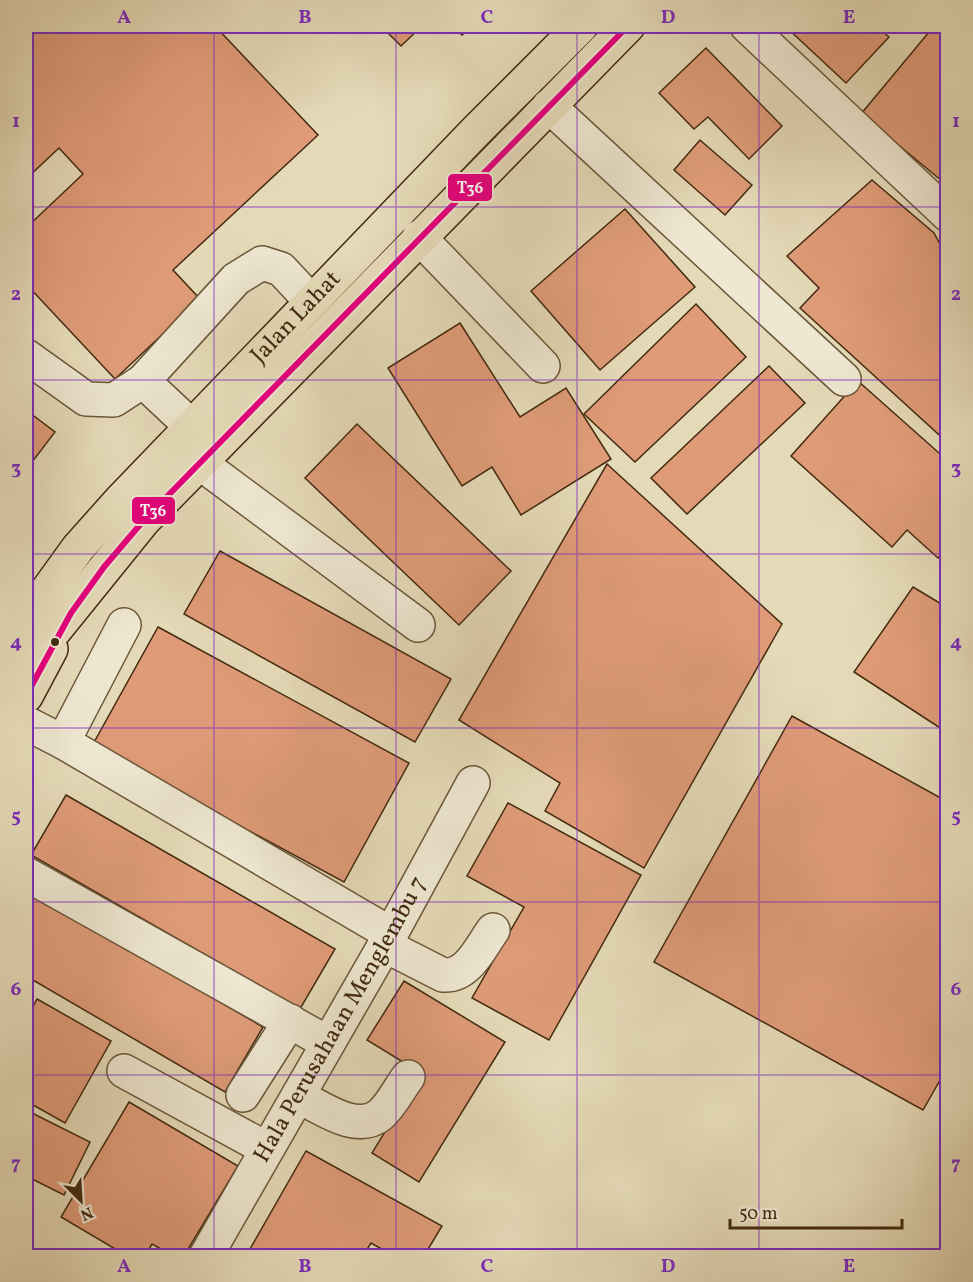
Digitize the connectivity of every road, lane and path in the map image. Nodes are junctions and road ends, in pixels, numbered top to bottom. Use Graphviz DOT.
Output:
graph roads {
  1 [pos="581,26"];
  2 [pos="628,26"];
  3 [pos="747,26"];
  4 [pos="549,106"];
  5 [pos="948,215"];
  6 [pos="419,237"];
  7 [pos="311,300"];
  8 [pos="26,356"];
  9 [pos="543,366"];
  10 [pos="844,379"];
  11 [pos="143,381"];
  12 [pos="191,426"];
  13 [pos="200,463"];
  14 [pos="70,613"];
  15 [pos="29,614"];
  16 [pos="124,625"];
  17 [pos="418,625"];
  18 [pos="26,666"];
  19 [pos="26,696"];
  20 [pos="26,723"];
  21 [pos="63,742"];
  22 [pos="473,783"];
  23 [pos="26,874"];
  24 [pos="493,930"];
  25 [pos="388,940"];
  26 [pos="290,1022"];
  27 [pos="328,1043"];
  28 [pos="124,1071"];
  29 [pos="408,1077"];
  30 [pos="243,1095"];
  31 [pos="298,1096"];
  32 [pos="267,1149"];
  33 [pos="206,1257"];
  1 -- 7 [label="main road, Jalan Lahat"];
  2 -- 4 [label="main road"];
  3 -- 5 [label="lane"];
  4 -- 6 [label="main road"];
  4 -- 10 [label="lane"];
  6 -- 9 [label="lane"];
  6 -- 13 [label="main road"];
  7 -- 11 [label="lane"];
  7 -- 12 [label="main road, Jalan Lahat"];
  8 -- 11 [label="lane"];
  11 -- 12 [label="lane"];
  12 -- 15 [label="main road, Jalan Lahat"];
  13 -- 14 [label="main road"];
  13 -- 17 [label="lane"];
  14 -- 18 [label="main road"];
  14 -- 19 [label="main road"];
  16 -- 21 [label="lane"];
  20 -- 21 [label="lane"];
  21 -- 25 [label="lane"];
  22 -- 25 [label="lane, Hala Perusahaan Menglembu 7"];
  23 -- 26 [label="lane"];
  24 -- 25 [label="lane"];
  25 -- 27 [label="lane, Hala Perusahaan Menglembu 7"];
  26 -- 27 [label="lane"];
  26 -- 30 [label="lane"];
  27 -- 31 [label="lane, Hala Perusahaan Menglembu 7"];
  28 -- 32 [label="lane"];
  29 -- 31 [label="lane"];
  31 -- 32 [label="lane, Hala Perusahaan Menglembu 7"];
  32 -- 33 [label="lane, Hala Perusahaan Menglembu 7"];
}
